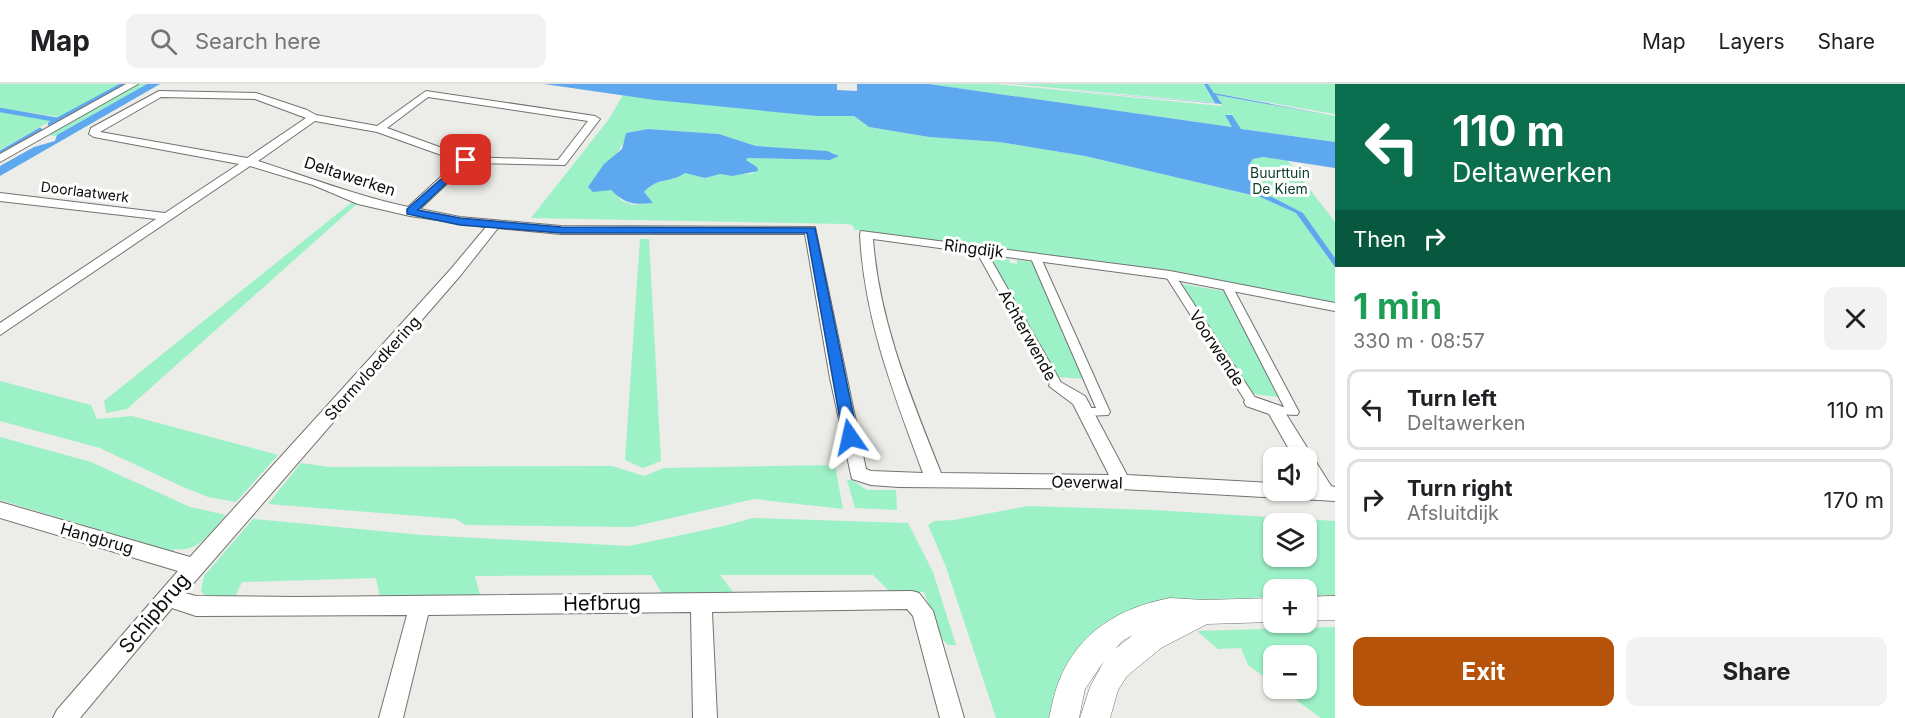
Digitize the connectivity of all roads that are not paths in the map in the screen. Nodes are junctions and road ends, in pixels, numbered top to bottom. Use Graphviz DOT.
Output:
graph roads {
  1 [pos="133,84"];
  2 [pos="313,118"];
  3 [pos="379,129"];
  4 [pos="0,159"];
  5 [pos="466,160"];
  6 [pos="249,162"];
  7 [pos="0,197"];
  8 [pos="410,212"];
  9 [pos="167,217"];
  10 [pos="495,224"];
  11 [pos="980,249"];
  12 [pos="1035,256"];
  13 [pos="1170,275"];
  14 [pos="1227,286"];
  15 [pos="1335,307"];
  16 [pos="0,330"];
  17 [pos="1057,386"];
  18 [pos="1252,402"];
  19 [pos="1275,410"];
  20 [pos="1085,412"];
  21 [pos="1297,447"];
  22 [pos="1317,476"];
  23 [pos="899,480"];
  24 [pos="935,480"];
  25 [pos="1122,482"];
  26 [pos="1263,489"];
  27 [pos="1330,493"];
  28 [pos="246,509"];
  29 [pos="0,510"];
  30 [pos="194,567"];
  31 [pos="168,597"];
  32 [pos="701,602"];
  33 [pos="420,606"];
  34 [pos="1335,608"];
  35 [pos="1317,609"];
  36 [pos="1263,610"];
  37 [pos="1204,612"];
  38 [pos="65,718"];
  39 [pos="391,718"];
  40 [pos="705,718"];
  41 [pos="952,718"];
  42 [pos="1064,718"];
  43 [pos="1095,718"];
  1 -- 4 [label="street"];
  2 -- 3 [label="street"];
  2 -- 6 [label="street"];
  2 -- 6 [label="street, Deltawerken"];
  3 -- 5 [label="street"];
  3 -- 5 [label="street"];
  5 -- 8 [label="street"];
  6 -- 8 [label="street, Deltawerken"];
  6 -- 9 [label="street"];
  7 -- 9 [label="street, Doorlaatwerk"];
  8 -- 10 [label="street, Deltawerken"];
  9 -- 16 [label="street"];
  10 -- 23 [label="street, Deltawerken"];
  10 -- 28 [label="street, Stormvloedkering"];
  11 -- 12 [label="street, Ringdijk"];
  11 -- 17 [label="street, Achterwende"];
  11 -- 24 [label="street, Ringdijk"];
  12 -- 13 [label="street, Ringdijk"];
  12 -- 20 [label="street, Achterwende"];
  13 -- 14 [label="street, Ringdijk"];
  13 -- 18 [label="street, Voorwende"];
  14 -- 15 [label="street, Ringdijk"];
  14 -- 19 [label="street, Voorwende"];
  17 -- 20 [label="street, Achterwende"];
  18 -- 19 [label="street, Voorwende"];
  19 -- 21 [label="street"];
  20 -- 25 [label="street, Achterwende"];
  22 -- 27 [label="street"];
  23 -- 24 [label="street, Oeverwal"];
  24 -- 25 [label="street, Oeverwal"];
  25 -- 26 [label="street, Oeverwal"];
  28 -- 30 [label="street, Schipbrug"];
  29 -- 30 [label="street, Hangbrug"];
  30 -- 31 [label="street, Schipbrug"];
  31 -- 33 [label="street, Hefbrug"];
  31 -- 38 [label="street, Schipbrug"];
  32 -- 33 [label="street, Hefbrug"];
  32 -- 40 [label="street"];
  32 -- 41 [label="street, Hefbrug"];
  33 -- 39 [label="street"];
  34 -- 35 [label="street"];
  36 -- 37 [label="street"];
  37 -- 42 [label="street"];
  37 -- 43 [label="street"];
}
